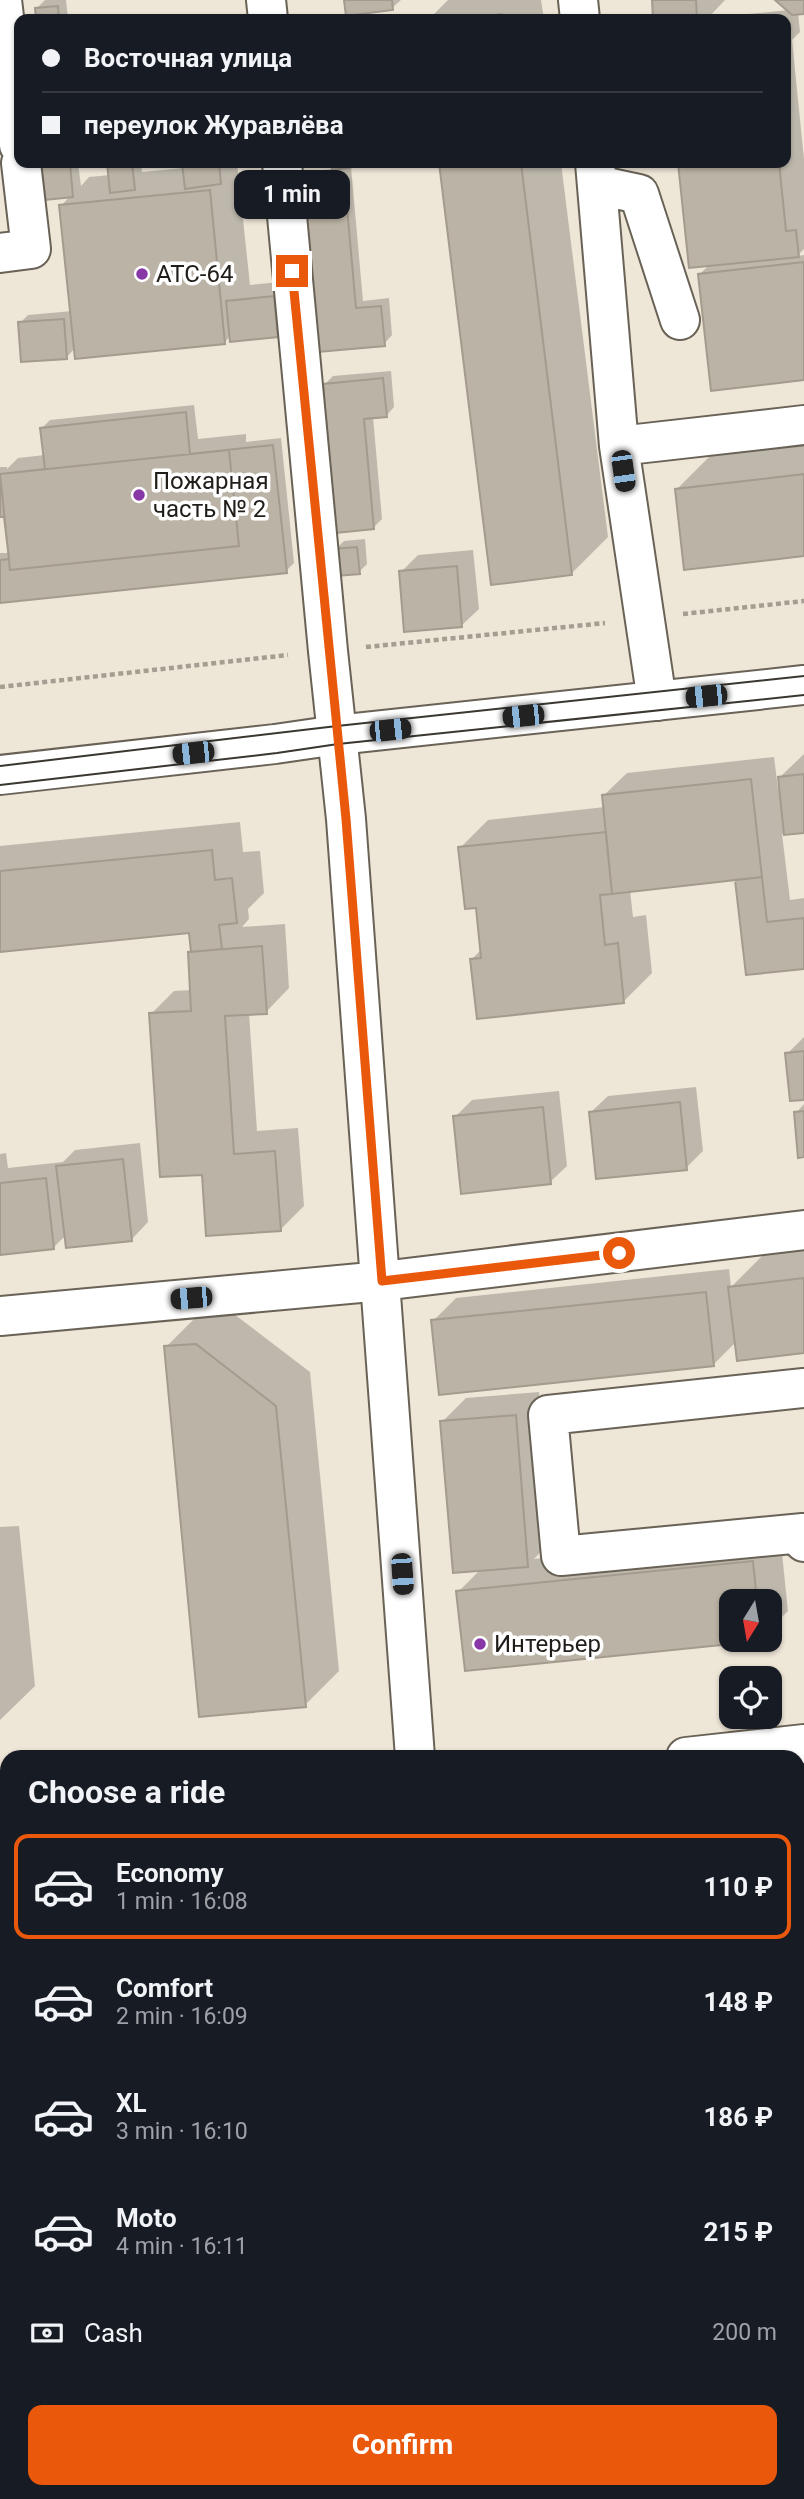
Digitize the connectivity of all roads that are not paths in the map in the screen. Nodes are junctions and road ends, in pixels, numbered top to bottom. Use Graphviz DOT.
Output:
graph roads {
  1 [pos="2,0"];
  2 [pos="14,102"];
  3 [pos="21,168"];
  4 [pos="282,168"];
  5 [pos="596,174"];
  6 [pos="16,251"];
  7 [pos="680,320"];
  8 [pos="804,425"];
  9 [pos="620,446"];
  10 [pos="804,685"];
  11 [pos="657,701"];
  12 [pos="337,735"];
  13 [pos="0,775"];
  14 [pos="804,1230"];
  15 [pos="382,1281"];
  16 [pos="0,1316"];
  17 [pos="804,1388"];
  18 [pos="804,1542"];
  19 [pos="804,1744"];
  20 [pos="415,1750"];
  21 [pos="750,1750"];
  1 -- 2 [label="street"];
  3 -- 6 [label="street"];
  4 -- 12 [label="street"];
  5 -- 7 [label="street"];
  5 -- 9 [label="street"];
  8 -- 9 [label="street"];
  9 -- 11 [label="street"];
  10 -- 11 [label="street"];
  11 -- 12 [label="street"];
  12 -- 13 [label="street"];
  12 -- 15 [label="street"];
  14 -- 15 [label="street"];
  15 -- 16 [label="street"];
  15 -- 20 [label="street"];
  17 -- 18 [label="street"];
  19 -- 21 [label="street"];
}
